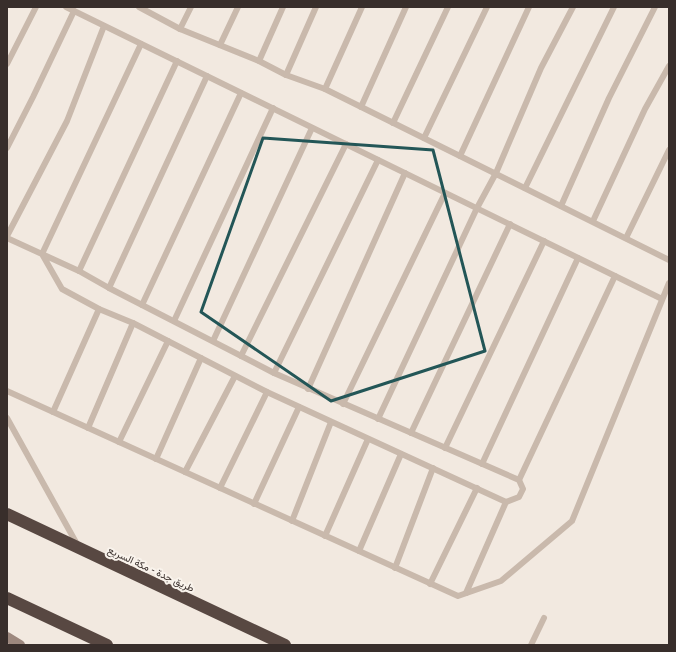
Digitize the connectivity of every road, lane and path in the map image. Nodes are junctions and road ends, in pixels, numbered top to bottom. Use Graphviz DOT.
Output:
graph roads {
  1 [pos="36,7"];
  2 [pos="66,7"];
  3 [pos="138,7"];
  4 [pos="155,7"];
  5 [pos="191,7"];
  6 [pos="238,7"];
  7 [pos="282,7"];
  8 [pos="316,7"];
  9 [pos="362,7"];
  10 [pos="406,7"];
  11 [pos="448,7"];
  12 [pos="487,7"];
  13 [pos="530,7"];
  14 [pos="573,7"];
  15 [pos="614,7"];
  16 [pos="655,7"];
  17 [pos="74,11"];
  18 [pos="151,14"];
  19 [pos="104,26"];
  20 [pos="180,29"];
  21 [pos="141,44"];
  22 [pos="220,45"];
  23 [pos="177,61"];
  24 [pos="260,61"];
  25 [pos="7,64"];
  26 [pos="669,66"];
  27 [pos="286,75"];
  28 [pos="208,76"];
  29 [pos="325,89"];
  30 [pos="240,92"];
  31 [pos="361,107"];
  32 [pos="272,108"];
  33 [pos="393,123"];
  34 [pos="312,128"];
  35 [pos="424,138"];
  36 [pos="346,144"];
  37 [pos="7,148"];
  38 [pos="669,150"];
  39 [pos="460,156"];
  40 [pos="378,160"];
  41 [pos="405,173"];
  42 [pos="496,173"];
  43 [pos="525,188"];
  44 [pos="445,193"];
  45 [pos="561,206"];
  46 [pos="477,208"];
  47 [pos="593,222"];
  48 [pos="510,224"];
  49 [pos="7,237"];
  50 [pos="626,238"];
  51 [pos="544,241"];
  52 [pos="42,254"];
  53 [pos="578,258"];
  54 [pos="669,260"];
  55 [pos="79,271"];
  56 [pos="615,276"];
  57 [pos="669,284"];
  58 [pos="109,288"];
  59 [pos="662,299"];
  60 [pos="142,305"];
  61 [pos="99,309"];
  62 [pos="174,321"];
  63 [pos="133,323"];
  64 [pos="168,341"];
  65 [pos="213,341"];
  66 [pos="241,356"];
  67 [pos="201,358"];
  68 [pos="274,372"];
  69 [pos="235,376"];
  70 [pos="308,389"];
  71 [pos="7,391"];
  72 [pos="267,392"];
  73 [pos="343,404"];
  74 [pos="299,407"];
  75 [pos="53,412"];
  76 [pos="7,418"];
  77 [pos="378,419"];
  78 [pos="331,422"];
  79 [pos="88,428"];
  80 [pos="411,433"];
  81 [pos="368,439"];
  82 [pos="119,442"];
  83 [pos="445,448"];
  84 [pos="401,454"];
  85 [pos="156,459"];
  86 [pos="482,464"];
  87 [pos="433,468"];
  88 [pos="185,472"];
  89 [pos="519,480"];
  90 [pos="220,488"];
  91 [pos="477,488"];
  92 [pos="506,502"];
  93 [pos="254,504"];
  94 [pos="7,514"];
  95 [pos="292,521"];
  96 [pos="325,536"];
  97 [pos="78,548"];
  98 [pos="359,551"];
  99 [pos="395,568"];
  100 [pos="430,584"];
  101 [pos="466,593"];
  102 [pos="7,598"];
  103 [pos="544,618"];
  104 [pos="7,637"];
  105 [pos="20,645"];
  106 [pos="107,645"];
  107 [pos="285,645"];
  108 [pos="531,645"];
  1 -- 25 [label="lane"];
  2 -- 17 [label="lane"];
  3 -- 18 [label="lane"];
  4 -- 18 [label="lane"];
  5 -- 20 [label="lane"];
  6 -- 22 [label="lane"];
  7 -- 24 [label="lane"];
  8 -- 27 [label="lane"];
  9 -- 29 [label="lane"];
  10 -- 31 [label="lane"];
  11 -- 33 [label="lane"];
  12 -- 35 [label="lane"];
  13 -- 39 [label="lane"];
  14 -- 42 [label="lane"];
  15 -- 43 [label="lane"];
  16 -- 45 [label="lane"];
  17 -- 19 [label="lane"];
  17 -- 37 [label="lane"];
  18 -- 20 [label="lane"];
  19 -- 21 [label="lane"];
  19 -- 49 [label="lane"];
  20 -- 22 [label="lane"];
  21 -- 23 [label="lane"];
  21 -- 52 [label="lane"];
  22 -- 24 [label="lane"];
  23 -- 28 [label="lane"];
  23 -- 55 [label="lane"];
  24 -- 27 [label="lane"];
  26 -- 47 [label="lane"];
  27 -- 29 [label="lane"];
  28 -- 30 [label="lane"];
  28 -- 58 [label="lane"];
  29 -- 31 [label="lane"];
  30 -- 32 [label="lane"];
  30 -- 60 [label="lane"];
  31 -- 33 [label="lane"];
  32 -- 34 [label="lane"];
  32 -- 62 [label="lane"];
  33 -- 35 [label="lane"];
  34 -- 36 [label="lane"];
  34 -- 65 [label="lane"];
  35 -- 39 [label="lane"];
  36 -- 40 [label="lane"];
  36 -- 66 [label="lane"];
  38 -- 50 [label="lane"];
  39 -- 42 [label="lane"];
  40 -- 41 [label="lane"];
  40 -- 68 [label="lane"];
  41 -- 44 [label="lane"];
  41 -- 70 [label="lane"];
  42 -- 43 [label="lane"];
  42 -- 46 [label="lane"];
  43 -- 45 [label="lane"];
  44 -- 46 [label="lane"];
  44 -- 73 [label="lane"];
  45 -- 47 [label="lane"];
  46 -- 48 [label="lane"];
  46 -- 77 [label="lane"];
  47 -- 50 [label="lane"];
  48 -- 51 [label="lane"];
  48 -- 80 [label="lane"];
  49 -- 52 [label="lane"];
  50 -- 54 [label="lane"];
  51 -- 53 [label="lane"];
  51 -- 83 [label="lane"];
  52 -- 55 [label="lane"];
  52 -- 61 [label="lane"];
  53 -- 56 [label="lane"];
  53 -- 86 [label="lane"];
  55 -- 58 [label="lane"];
  56 -- 59 [label="lane"];
  56 -- 89 [label="lane"];
  57 -- 59 [label="lane"];
  58 -- 60 [label="lane"];
  59 -- 101 [label="lane"];
  60 -- 62 [label="lane"];
  61 -- 63 [label="lane"];
  61 -- 75 [label="lane"];
  62 -- 65 [label="lane"];
  63 -- 64 [label="lane"];
  63 -- 79 [label="lane"];
  64 -- 67 [label="lane"];
  64 -- 82 [label="lane"];
  65 -- 66 [label="lane"];
  66 -- 68 [label="lane"];
  67 -- 69 [label="lane"];
  67 -- 85 [label="lane"];
  68 -- 70 [label="lane"];
  69 -- 72 [label="lane"];
  69 -- 88 [label="lane"];
  70 -- 73 [label="lane"];
  71 -- 75 [label="lane"];
  72 -- 74 [label="lane"];
  72 -- 90 [label="lane"];
  73 -- 77 [label="lane"];
  74 -- 78 [label="lane"];
  74 -- 93 [label="lane"];
  75 -- 79 [label="lane"];
  76 -- 97 [label="lane"];
  77 -- 80 [label="lane"];
  78 -- 81 [label="lane"];
  78 -- 95 [label="lane"];
  79 -- 82 [label="lane"];
  80 -- 83 [label="lane"];
  81 -- 84 [label="lane"];
  81 -- 96 [label="lane"];
  82 -- 85 [label="lane"];
  83 -- 86 [label="lane"];
  84 -- 87 [label="lane"];
  84 -- 98 [label="lane"];
  85 -- 88 [label="lane"];
  86 -- 89 [label="lane"];
  87 -- 91 [label="lane"];
  87 -- 99 [label="lane"];
  88 -- 90 [label="lane"];
  89 -- 92 [label="lane"];
  90 -- 93 [label="lane"];
  91 -- 92 [label="lane"];
  91 -- 100 [label="lane"];
  92 -- 101 [label="lane"];
  93 -- 95 [label="lane"];
  94 -- 97 [label="highway, طريق جدة - مكة السريع"];
  95 -- 96 [label="lane"];
  96 -- 98 [label="lane"];
  97 -- 107 [label="highway, طريق جدة - مكة السريع"];
  98 -- 99 [label="lane"];
  99 -- 100 [label="lane"];
  100 -- 101 [label="lane"];
  102 -- 106 [label="highway"];
  103 -- 108 [label="lane"];
  104 -- 105 [label="main road"];
}
